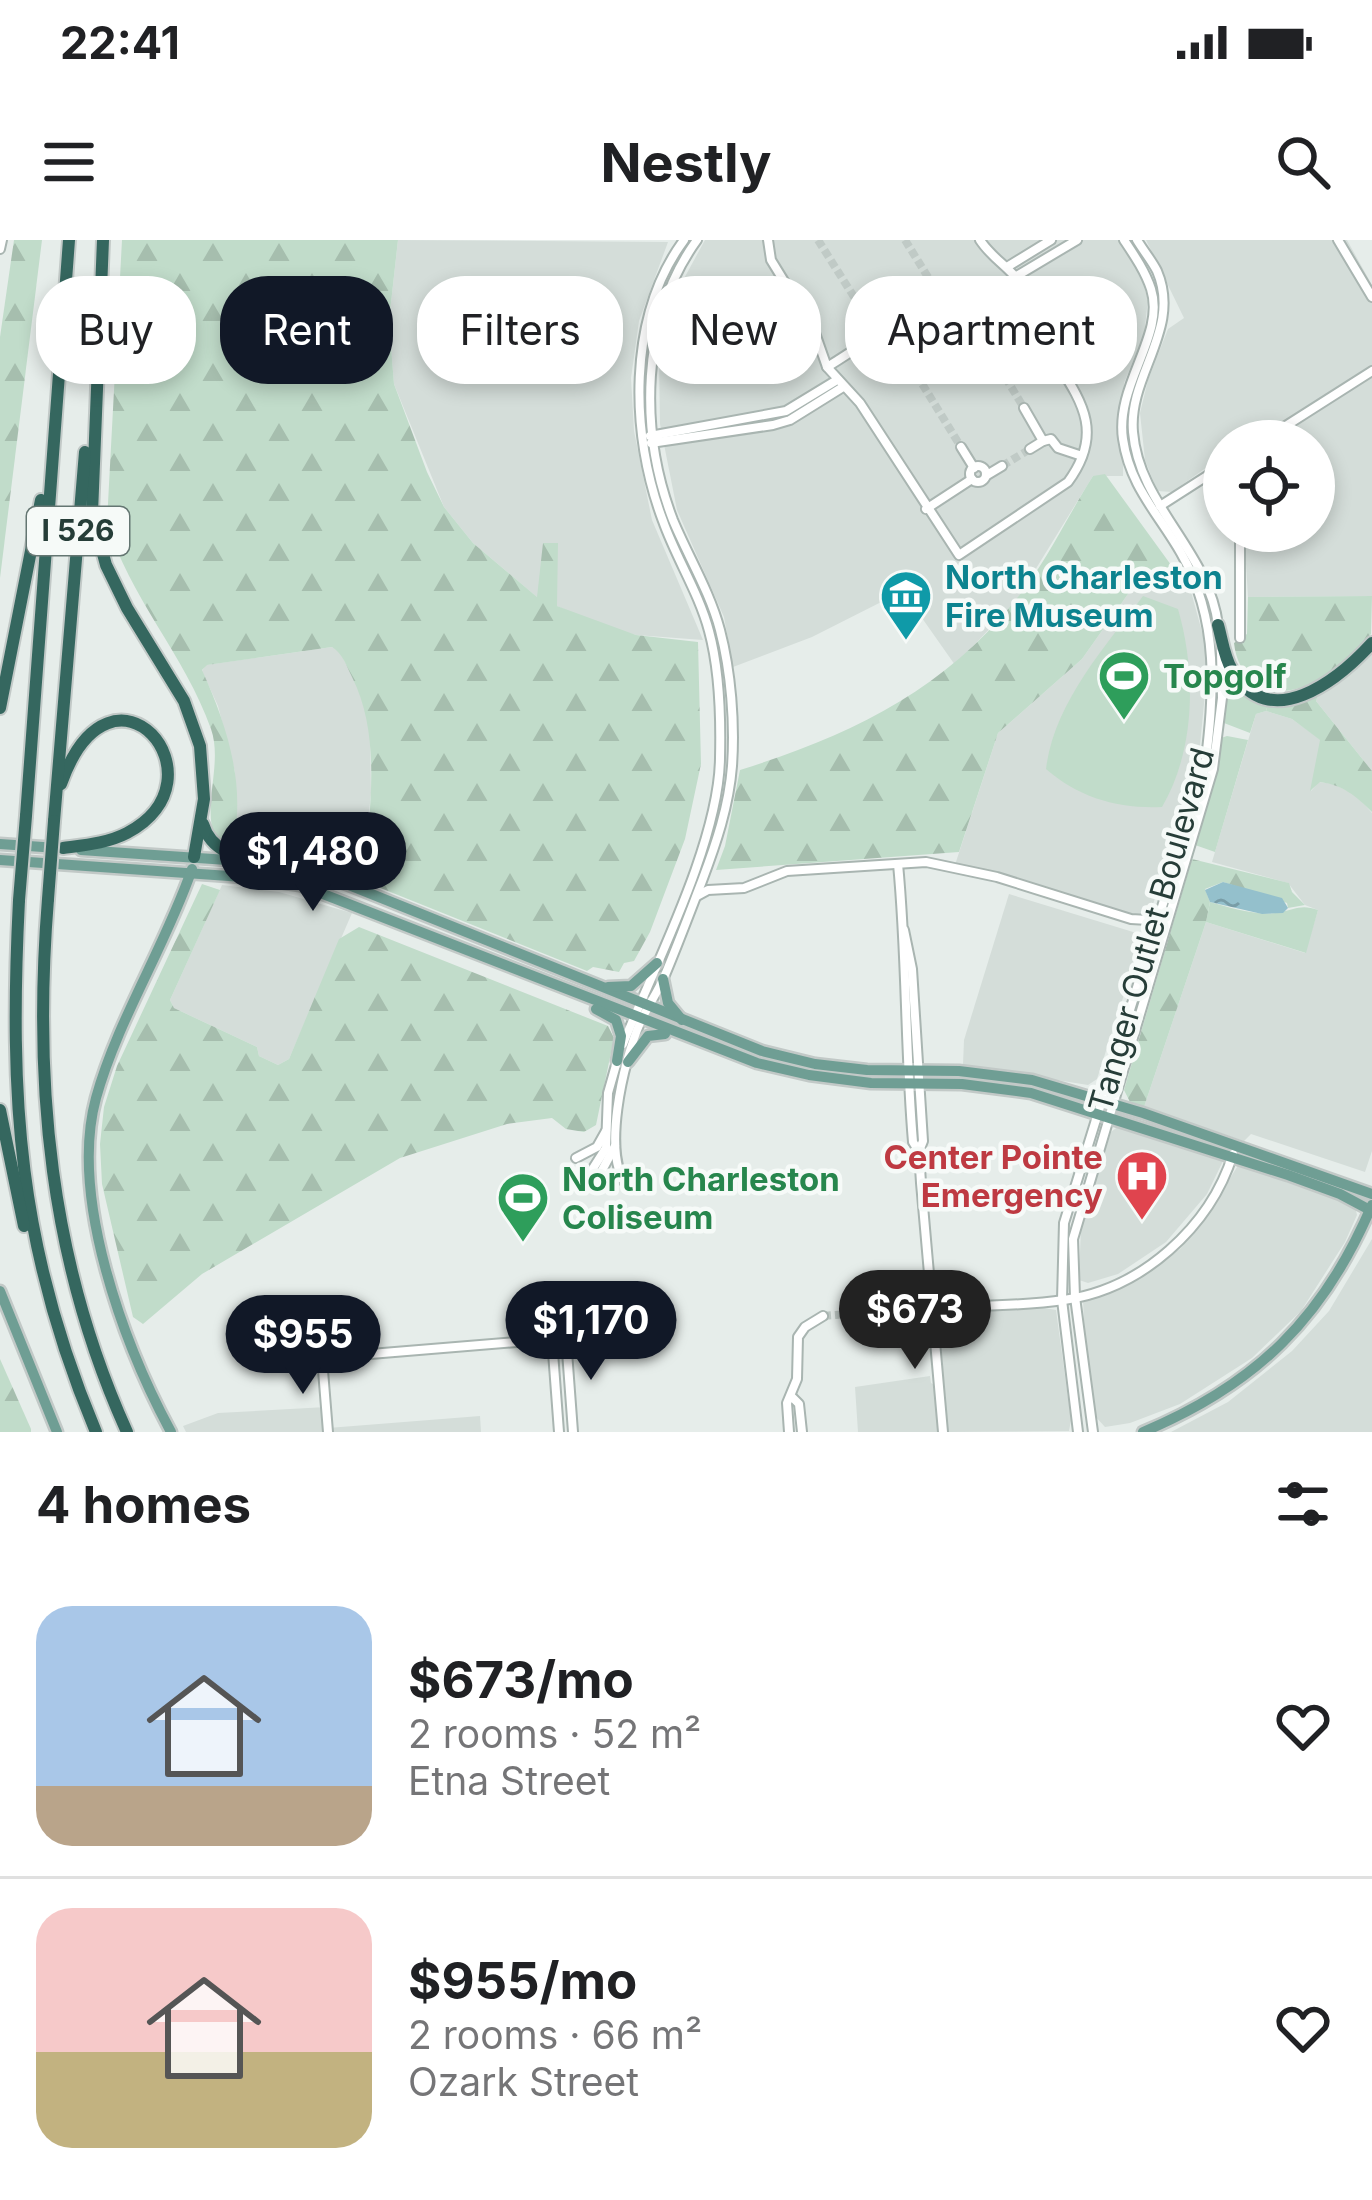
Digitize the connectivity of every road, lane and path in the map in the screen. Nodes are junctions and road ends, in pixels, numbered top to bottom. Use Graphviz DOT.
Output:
graph roads {
  1 [pos="2,240"];
  2 [pos="69,240"];
  3 [pos="103,240"];
  4 [pos="697,240"];
  5 [pos="768,240"];
  6 [pos="980,240"];
  7 [pos="1051,240"];
  8 [pos="1077,240"];
  9 [pos="1124,240"];
  10 [pos="1137,240"];
  11 [pos="1338,240"];
  12 [pos="682,244"];
  13 [pos="0,249"];
  14 [pos="1006,268"];
  15 [pos="66,276"];
  16 [pos="1014,276"];
  17 [pos="1017,276"];
  18 [pos="1372,298"];
  19 [pos="845,356"];
  20 [pos="827,367"];
  21 [pos="1372,371"];
  22 [pos="55,384"];
  23 [pos="58,384"];
  24 [pos="840,384"];
  25 [pos="1068,384"];
  26 [pos="1024,408"];
  27 [pos="1295,420"];
  28 [pos="654,439"];
  29 [pos="1043,440"];
  30 [pos="644,441"];
  31 [pos="961,447"];
  32 [pos="1030,449"];
  33 [pos="1082,456"];
  34 [pos="1002,466"];
  35 [pos="973,473"];
  36 [pos="1203,480"];
  37 [pos="926,508"];
  38 [pos="1156,509"];
  39 [pos="1240,552"];
  40 [pos="1218,625"];
  41 [pos="1240,638"];
  42 [pos="1372,643"];
  43 [pos="0,708"];
  44 [pos="202,820"];
  45 [pos="54,821"];
  46 [pos="0,844"];
  47 [pos="63,848"];
  48 [pos="194,857"];
  49 [pos="0,860"];
  50 [pos="898,864"];
  51 [pos="280,866"];
  52 [pos="706,871"];
  53 [pos="191,873"];
  54 [pos="723,889"];
  55 [pos="697,896"];
  56 [pos="1158,914"];
  57 [pos="1131,920"];
  58 [pos="1150,937"];
  59 [pos="657,964"];
  60 [pos="663,980"];
  61 [pos="558,986"];
  62 [pos="598,987"];
  63 [pos="641,1012"];
  64 [pos="684,1030"];
  65 [pos="622,1061"];
  66 [pos="913,1077"];
  67 [pos="1101,1099"];
  68 [pos="0,1110"];
  69 [pos="1113,1110"];
  70 [pos="1097,1113"];
  71 [pos="606,1129"];
  72 [pos="616,1142"];
  73 [pos="1234,1150"];
  74 [pos="576,1157"];
  75 [pos="630,1189"];
  76 [pos="1372,1194"];
  77 [pos="1371,1209"];
  78 [pos="0,1291"];
  79 [pos="1075,1298"];
  80 [pos="1063,1300"];
  81 [pos="927,1308"];
  82 [pos="824,1316"];
  83 [pos="552,1339"];
  84 [pos="65,1352"];
  85 [pos="793,1397"];
  86 [pos="57,1432"];
  87 [pos="96,1432"];
  88 [pos="128,1432"];
  89 [pos="171,1432"];
  90 [pos="328,1432"];
  91 [pos="559,1432"];
  92 [pos="573,1432"];
  93 [pos="789,1432"];
  94 [pos="802,1432"];
  95 [pos="943,1432"];
  96 [pos="1078,1432"];
  97 [pos="1093,1432"];
  98 [pos="1143,1432"];
  1 -- 13 [label="street"];
  2 -- 15 [label="highway, I 526"];
  3 -- 44 [label="highway"];
  3 -- 45 [label="highway, I 526"];
  4 -- 12 [label="street"];
  5 -- 20 [label="street"];
  6 -- 14 [label="street"];
  7 -- 14 [label="street"];
  8 -- 17 [label="street"];
  9 -- 38 [label="street, Tanger Outlet Boulevard"];
  10 -- 38 [label="street, Tanger Outlet Boulevard"];
  11 -- 18 [label="street"];
  12 -- 28 [label="street"];
  12 -- 30 [label="street"];
  14 -- 16 [label="street"];
  19 -- 20 [label="street"];
  20 -- 24 [label="street"];
  21 -- 27 [label="street"];
  22 -- 43 [label="highway"];
  23 -- 84 [label="highway, I 526, bridge"];
  24 -- 28 [label="street"];
  24 -- 37 [label="street"];
  25 -- 33 [label="street"];
  26 -- 29 [label="street"];
  28 -- 30 [label="street"];
  28 -- 52 [label="street"];
  29 -- 32 [label="street"];
  29 -- 33 [label="street"];
  30 -- 59 [label="street"];
  31 -- 35 [label="street"];
  33 -- 37 [label="street"];
  34 -- 35 [label="street"];
  35 -- 37 [label="street"];
  36 -- 38 [label="street"];
  38 -- 40 [label="street, Tanger Outlet Boulevard"];
  38 -- 56 [label="street, Tanger Outlet Boulevard"];
  39 -- 41 [label="street"];
  40 -- 42 [label="highway"];
  40 -- 69 [label="street, Tanger Outlet Boulevard"];
  44 -- 48 [label="highway"];
  44 -- 51 [label="highway"];
  45 -- 47 [label="highway"];
  45 -- 88 [label="highway, I 526, bridge"];
  46 -- 47 [label="main road"];
  47 -- 48 [label="main road"];
  48 -- 51 [label="main road"];
  48 -- 53 [label="main road"];
  49 -- 53 [label="main road"];
  50 -- 54 [label="street"];
  50 -- 57 [label="street"];
  50 -- 66 [label="street"];
  51 -- 62 [label="main road"];
  52 -- 54 [label="street"];
  52 -- 55 [label="street"];
  53 -- 61 [label="main road"];
  53 -- 89 [label="main road"];
  54 -- 55 [label="street"];
  55 -- 60 [label="street"];
  56 -- 57 [label="street"];
  56 -- 58 [label="street, Tanger Outlet Boulevard"];
  57 -- 58 [label="street"];
  58 -- 67 [label="street, Tanger Outlet Boulevard"];
  59 -- 62 [label="main road"];
  59 -- 63 [label="street"];
  60 -- 63 [label="street"];
  60 -- 64 [label="main road"];
  61 -- 63 [label="main road"];
  61 -- 65 [label="main road"];
  62 -- 63 [label="main road"];
  63 -- 64 [label="main road"];
  63 -- 65 [label="street"];
  64 -- 65 [label="main road"];
  64 -- 66 [label="main road"];
  65 -- 71 [label="street"];
  65 -- 72 [label="street"];
  66 -- 67 [label="main road"];
  66 -- 70 [label="main road"];
  66 -- 81 [label="street"];
  67 -- 69 [label="main road"];
  67 -- 70 [label="street, Tanger Outlet Boulevard"];
  68 -- 84 [label="highway"];
  69 -- 70 [label="main road"];
  69 -- 73 [label="main road"];
  69 -- 79 [label="street, Tanger Outlet Boulevard"];
  70 -- 80 [label="street, Tanger Outlet Boulevard"];
  71 -- 72 [label="street"];
  71 -- 74 [label="street"];
  72 -- 75 [label="street"];
  73 -- 76 [label="main road"];
  73 -- 77 [label="main road"];
  73 -- 79 [label="street"];
  77 -- 98 [label="main road"];
  78 -- 86 [label="main road"];
  79 -- 80 [label="street"];
  79 -- 97 [label="street, Tanger Outlet Boulevard"];
  80 -- 81 [label="street"];
  80 -- 96 [label="street, Tanger Outlet Boulevard"];
  81 -- 95 [label="street"];
  82 -- 85 [label="street"];
  83 -- 90 [label="street"];
  83 -- 91 [label="street"];
  83 -- 92 [label="street"];
  84 -- 87 [label="highway, I 526"];
  85 -- 93 [label="street"];
  85 -- 94 [label="street"];
}
